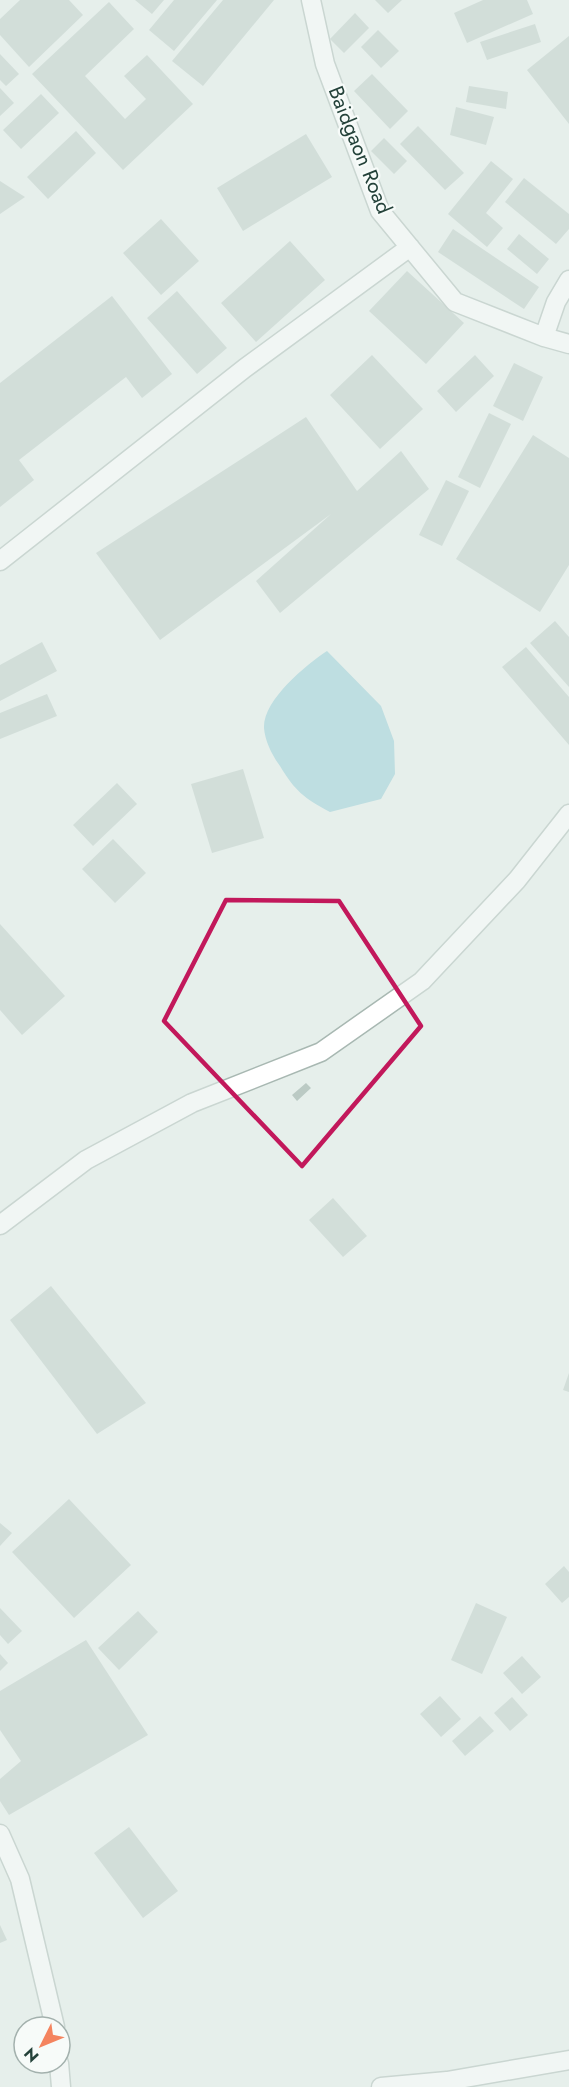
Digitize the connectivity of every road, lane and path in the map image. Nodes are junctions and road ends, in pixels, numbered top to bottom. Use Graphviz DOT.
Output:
graph roads {
  1 [pos="311,0"];
  2 [pos="410,247"];
  3 [pos="569,280"];
  4 [pos="544,337"];
  5 [pos="569,344"];
  6 [pos="0,561"];
  7 [pos="569,814"];
  8 [pos="0,1225"];
  9 [pos="0,1834"];
  10 [pos="52,2015"];
  11 [pos="569,2060"];
  12 [pos="381,2087"];
  1 -- 2 [label="street, Baidgaon Road"];
  2 -- 4 [label="street, Baidgaon Road"];
  2 -- 6 [label="street"];
  3 -- 4 [label="street"];
  4 -- 5 [label="street, Baidgaon Road"];
  7 -- 8 [label="street"];
  9 -- 10 [label="street"];
  11 -- 12 [label="street"];
}
